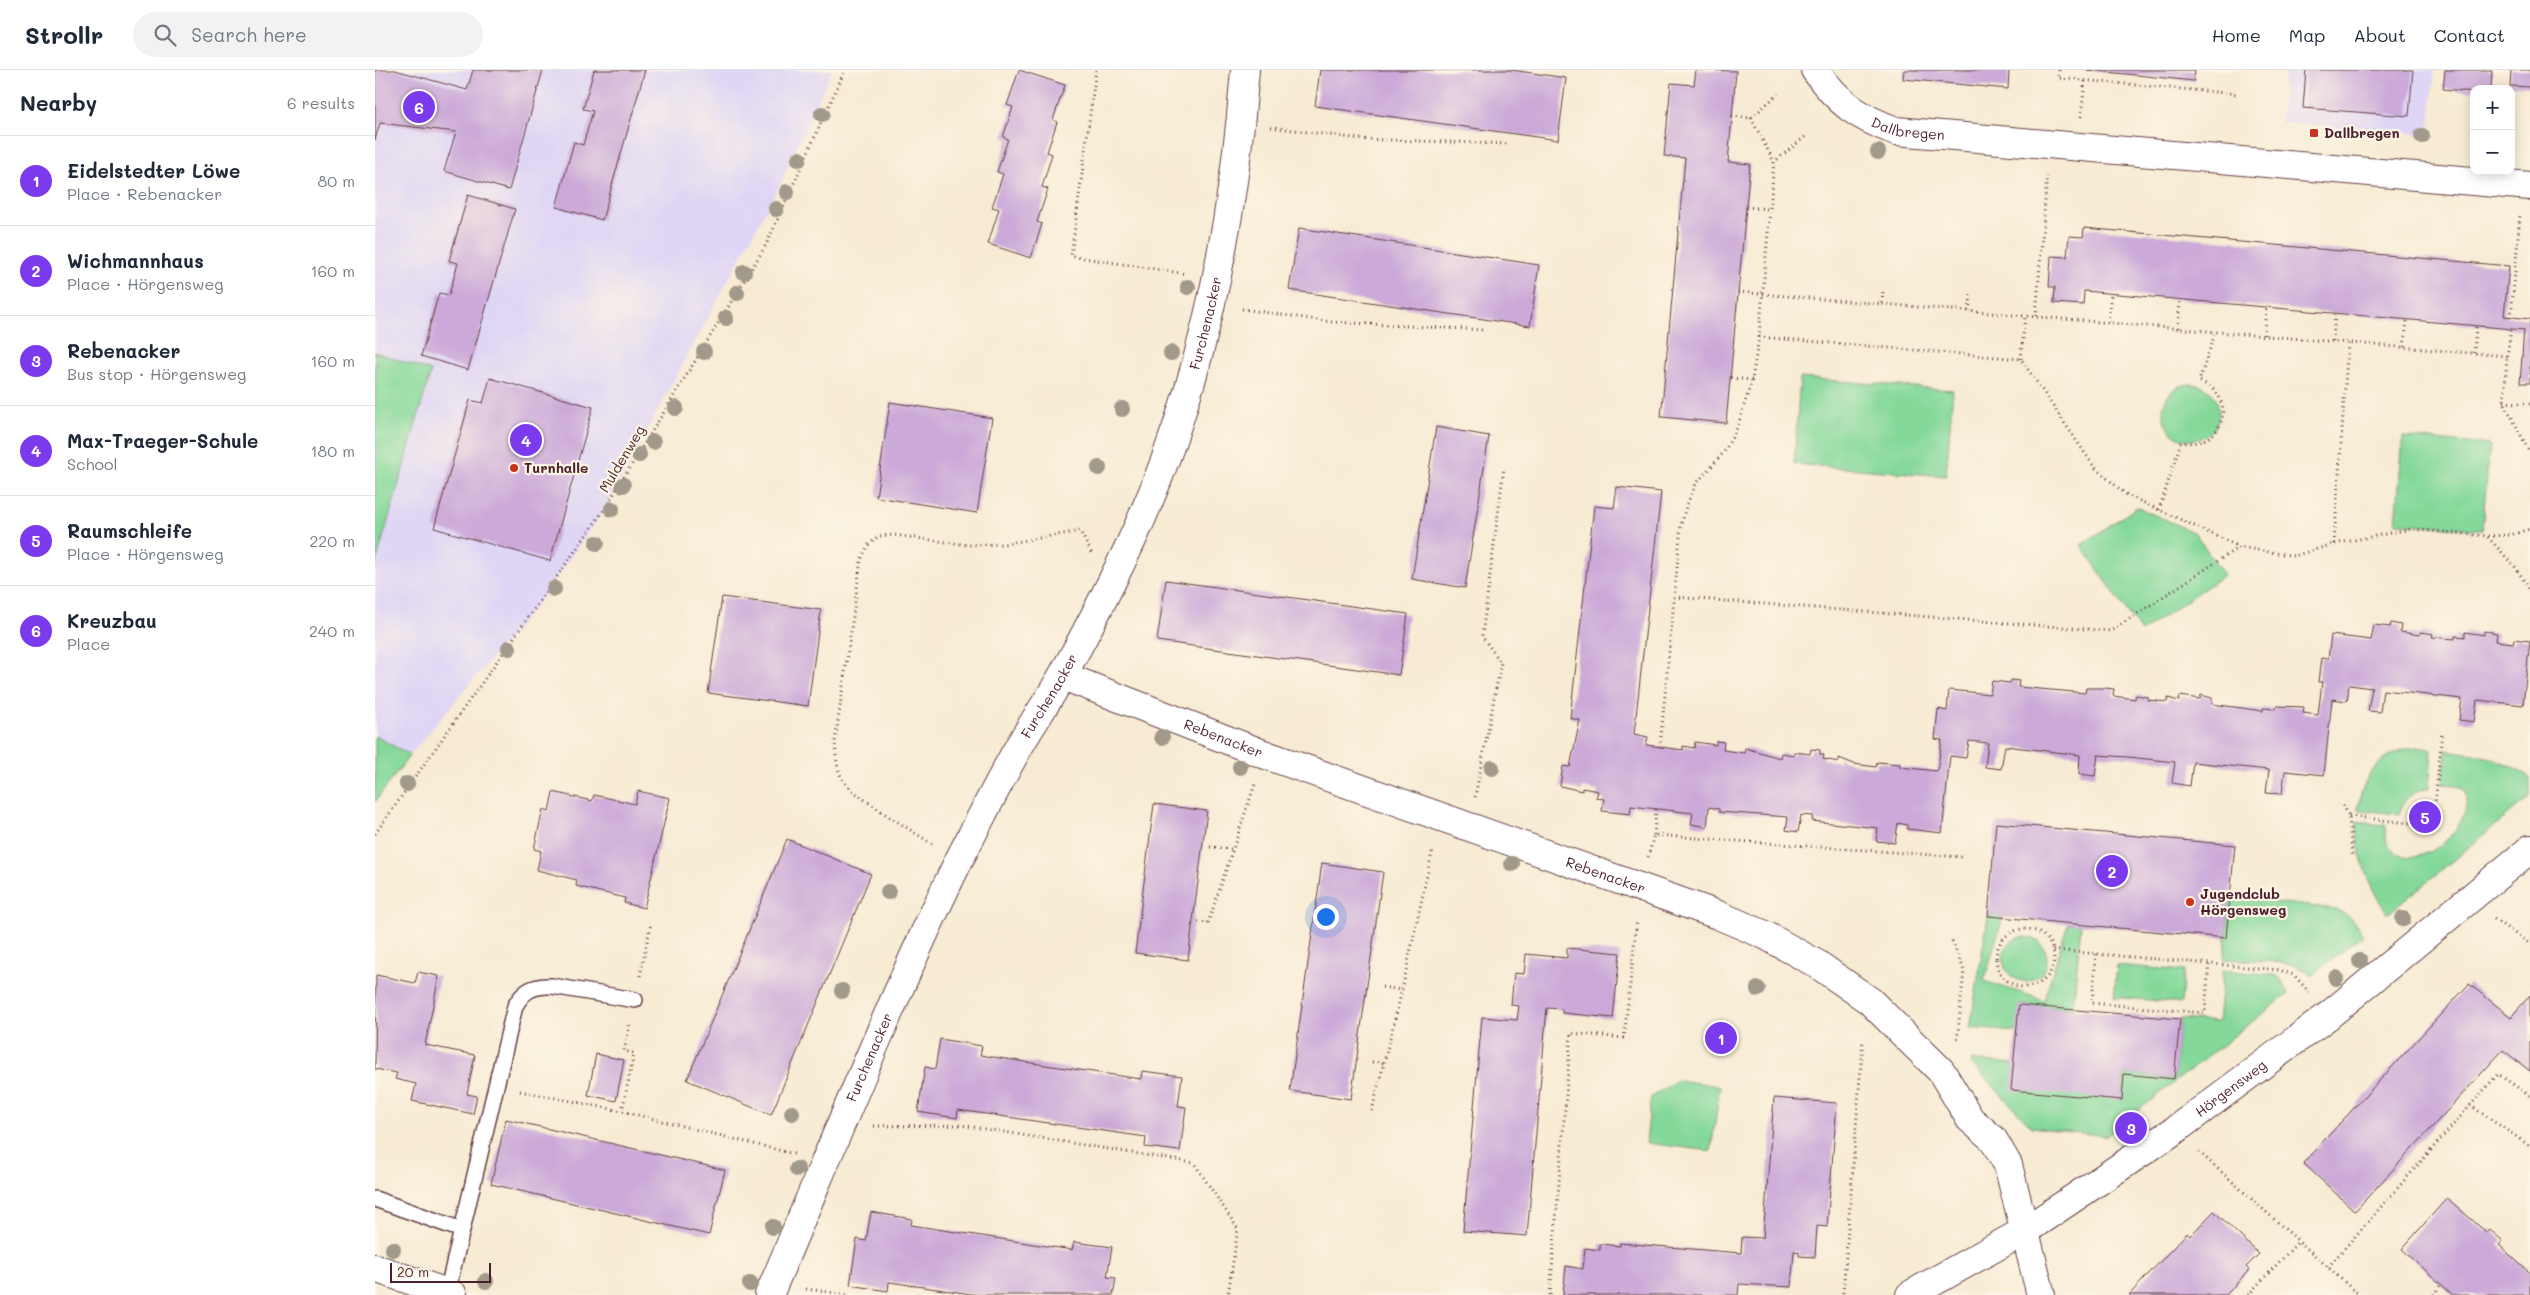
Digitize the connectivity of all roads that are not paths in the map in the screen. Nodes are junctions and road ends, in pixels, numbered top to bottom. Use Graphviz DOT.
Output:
graph roads {
  1 [pos="1245,70"];
  2 [pos="1815,70"];
  3 [pos="2526,186"];
  4 [pos="1063,676"];
  5 [pos="2530,849"];
  6 [pos="635,1000"];
  7 [pos="375,1199"];
  8 [pos="462,1230"];
  9 [pos="2026,1230"];
  10 [pos="375,1268"];
  11 [pos="771,1290"];
  12 [pos="450,1294"];
  13 [pos="1910,1295"];
  14 [pos="2041,1295"];
  1 -- 4 [label="street, Furchenacker"];
  2 -- 3 [label="street, Dallbregen"];
  4 -- 9 [label="street, Rebenacker"];
  4 -- 11 [label="street, Furchenacker"];
  5 -- 9 [label="street, Hörgensweg"];
  6 -- 8 [label="lane"];
  7 -- 8 [label="lane"];
  8 -- 12 [label="lane"];
  9 -- 13 [label="street, Hörgensweg"];
  9 -- 14 [label="street, Rebenacker"];
  10 -- 12 [label="street"];
}
